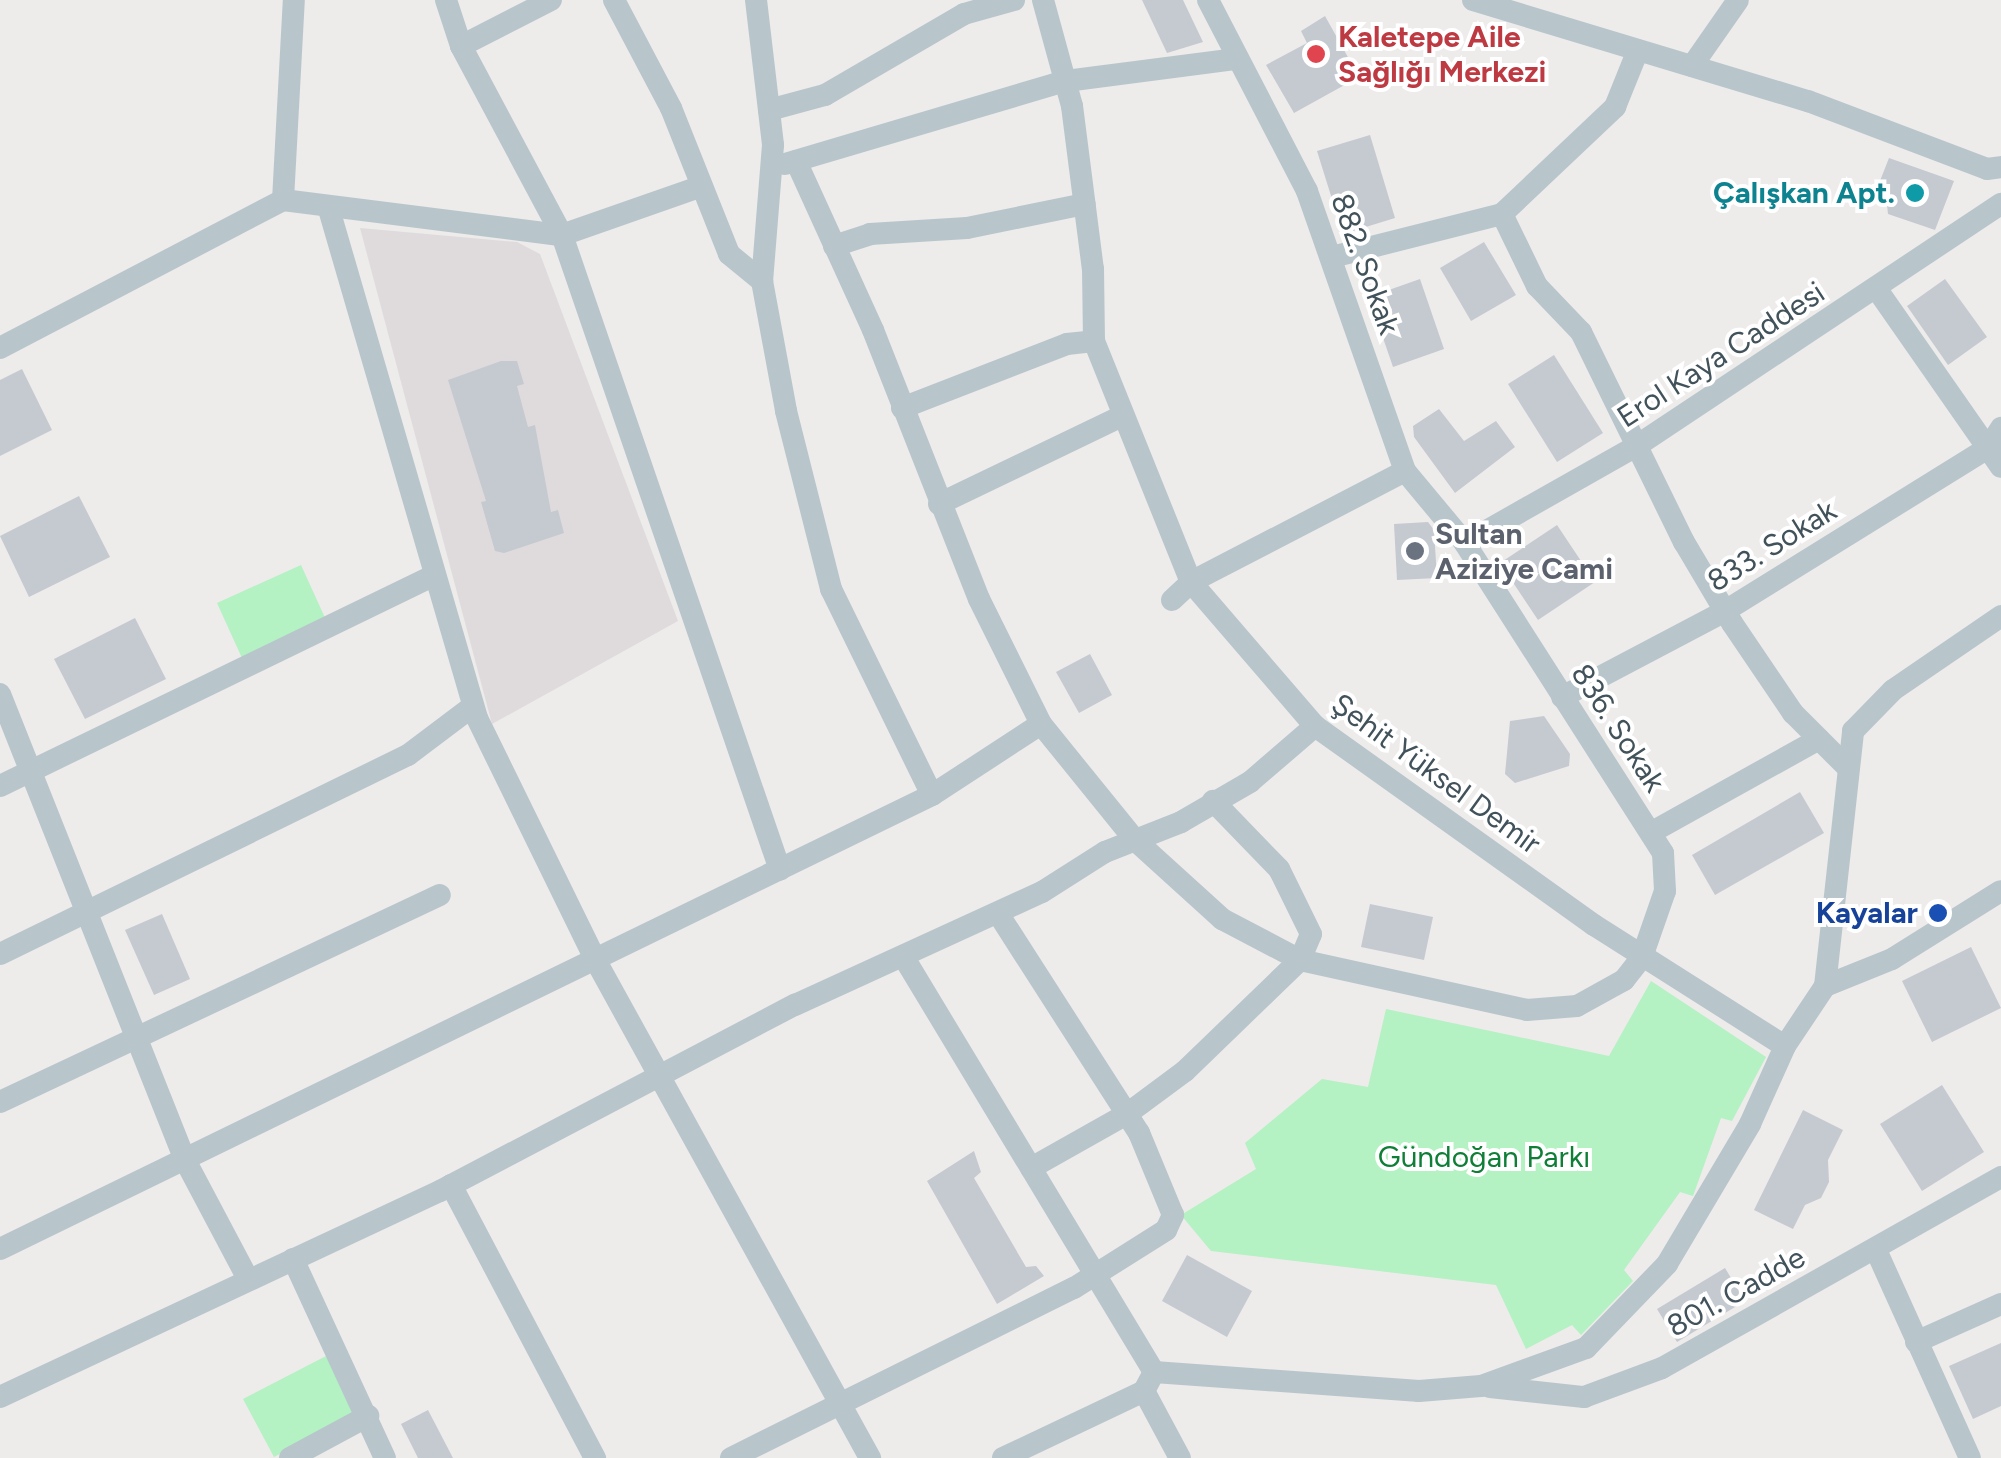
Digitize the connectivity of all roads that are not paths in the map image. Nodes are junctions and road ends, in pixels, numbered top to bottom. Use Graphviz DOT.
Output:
graph roads {
  1 [pos="294,0"];
  2 [pos="446,0"];
  3 [pos="552,0"];
  4 [pos="614,0"];
  5 [pos="756,0"];
  6 [pos="1014,0"];
  7 [pos="1043,0"];
  8 [pos="1208,0"];
  9 [pos="1473,0"];
  10 [pos="1738,0"];
  11 [pos="461,46"];
  12 [pos="1638,50"];
  13 [pos="1235,59"];
  14 [pos="1692,66"];
  15 [pos="1066,82"];
  16 [pos="769,110"];
  17 [pos="796,161"];
  18 [pos="772,168"];
  19 [pos="2001,168"];
  20 [pos="702,186"];
  21 [pos="282,200"];
  22 [pos="1084,204"];
  23 [pos="2001,204"];
  24 [pos="328,206"];
  25 [pos="1502,214"];
  26 [pos="562,235"];
  27 [pos="834,246"];
  28 [pos="1332,257"];
  29 [pos="762,281"];
  30 [pos="1876,288"];
  31 [pos="1094,341"];
  32 [pos="0,348"];
  33 [pos="902,408"];
  34 [pos="1120,417"];
  35 [pos="2001,428"];
  36 [pos="1638,445"];
  37 [pos="1994,458"];
  38 [pos="1405,471"];
  39 [pos="938,504"];
  40 [pos="1466,544"];
  41 [pos="435,574"];
  42 [pos="1192,582"];
  43 [pos="1172,600"];
  44 [pos="1726,611"];
  45 [pos="2001,616"];
  46 [pos="0,694"];
  47 [pos="1562,697"];
  48 [pos="473,706"];
  49 [pos="1041,724"];
  50 [pos="1315,726"];
  51 [pos="1819,739"];
  52 [pos="1846,766"];
  53 [pos="32,771"];
  54 [pos="0,786"];
  55 [pos="932,795"];
  56 [pos="1213,801"];
  57 [pos="1652,832"];
  58 [pos="1136,840"];
  59 [pos="780,870"];
  60 [pos="2001,891"];
  61 [pos="440,894"];
  62 [pos="88,910"];
  63 [pos="998,913"];
  64 [pos="0,954"];
  65 [pos="903,956"];
  66 [pos="1642,957"];
  67 [pos="596,960"];
  68 [pos="1300,960"];
  69 [pos="1826,986"];
  70 [pos="137,1036"];
  71 [pos="1785,1046"];
  72 [pos="663,1076"];
  73 [pos="0,1102"];
  74 [pos="1127,1114"];
  75 [pos="185,1160"];
  76 [pos="1031,1168"];
  77 [pos="2001,1177"];
  78 [pos="451,1186"];
  79 [pos="0,1249"];
  80 [pos="1876,1250"];
  81 [pos="293,1259"];
  82 [pos="1094,1272"];
  83 [pos="248,1280"];
  84 [pos="2001,1304"];
  85 [pos="1916,1342"];
  86 [pos="1149,1382"];
  87 [pos="1481,1386"];
  88 [pos="0,1397"];
  89 [pos="846,1405"];
  90 [pos="368,1416"];
  91 [pos="592,1452"];
  92 [pos="290,1458"];
  93 [pos="385,1458"];
  94 [pos="567,1458"];
  95 [pos="732,1458"];
  96 [pos="870,1458"];
  97 [pos="1002,1458"];
  98 [pos="1180,1458"];
  99 [pos="1970,1458"];
  1 -- 21 [label="street"];
  2 -- 11 [label="street"];
  3 -- 11 [label="street"];
  4 -- 20 [label="street"];
  5 -- 16 [label="street"];
  6 -- 16 [label="street"];
  7 -- 15 [label="street, Şehit Yüksel Demir"];
  8 -- 13 [label="street, 882. Sokak"];
  9 -- 12 [label="street"];
  10 -- 14 [label="street"];
  11 -- 26 [label="street"];
  12 -- 14 [label="street"];
  12 -- 25 [label="street"];
  13 -- 15 [label="street"];
  13 -- 28 [label="street, 882. Sokak"];
  14 -- 19 [label="street"];
  15 -- 17 [label="street"];
  15 -- 22 [label="street, Şehit Yüksel Demir"];
  16 -- 18 [label="street"];
  17 -- 18 [label="street"];
  17 -- 27 [label="street"];
  18 -- 29 [label="street"];
  20 -- 26 [label="street"];
  20 -- 29 [label="street"];
  21 -- 24 [label="street"];
  21 -- 32 [label="street"];
  22 -- 27 [label="street"];
  22 -- 31 [label="street, Şehit Yüksel Demir"];
  23 -- 30 [label="street, Erol Kaya Caddesi"];
  24 -- 26 [label="street"];
  24 -- 41 [label="street"];
  25 -- 28 [label="street"];
  25 -- 36 [label="street"];
  26 -- 59 [label="street"];
  27 -- 33 [label="street"];
  28 -- 38 [label="street, 882. Sokak"];
  29 -- 55 [label="street"];
  30 -- 36 [label="street, Erol Kaya Caddesi"];
  30 -- 37 [label="street"];
  31 -- 33 [label="street"];
  31 -- 34 [label="street, Şehit Yüksel Demir"];
  33 -- 39 [label="street"];
  34 -- 39 [label="street"];
  34 -- 42 [label="street, Şehit Yüksel Demir"];
  35 -- 37 [label="street, 833. Sokak"];
  36 -- 40 [label="street, Erol Kaya Caddesi"];
  36 -- 44 [label="street"];
  37 -- 44 [label="street, 833. Sokak"];
  38 -- 40 [label="street, 882. Sokak"];
  38 -- 42 [label="street"];
  39 -- 49 [label="street"];
  40 -- 47 [label="street, 836. Sokak"];
  41 -- 48 [label="street"];
  41 -- 53 [label="street"];
  42 -- 43 [label="street"];
  42 -- 50 [label="street, Şehit Yüksel Demir"];
  44 -- 47 [label="street, 833. Sokak"];
  44 -- 51 [label="street"];
  45 -- 52 [label="street"];
  46 -- 53 [label="street"];
  47 -- 57 [label="street, 836. Sokak"];
  48 -- 62 [label="street"];
  48 -- 67 [label="street"];
  49 -- 55 [label="street"];
  49 -- 58 [label="street"];
  50 -- 56 [label="street"];
  50 -- 66 [label="street, Şehit Yüksel Demir"];
  51 -- 52 [label="street"];
  51 -- 57 [label="street"];
  52 -- 69 [label="street"];
  53 -- 54 [label="street"];
  53 -- 62 [label="street"];
  55 -- 59 [label="street"];
  56 -- 58 [label="street"];
  56 -- 68 [label="street"];
  57 -- 66 [label="street, 836. Sokak"];
  58 -- 63 [label="street"];
  58 -- 68 [label="street"];
  59 -- 67 [label="street"];
  60 -- 69 [label="street"];
  61 -- 70 [label="street"];
  62 -- 64 [label="street"];
  62 -- 70 [label="street"];
  63 -- 65 [label="street"];
  63 -- 74 [label="street"];
  65 -- 72 [label="street"];
  65 -- 76 [label="street"];
  66 -- 68 [label="street"];
  66 -- 71 [label="street, Şehit Yüksel Demir"];
  67 -- 72 [label="street"];
  67 -- 75 [label="street"];
  68 -- 74 [label="street"];
  69 -- 71 [label="street"];
  70 -- 73 [label="street"];
  70 -- 75 [label="street"];
  71 -- 87 [label="street"];
  72 -- 78 [label="street"];
  72 -- 89 [label="street"];
  74 -- 76 [label="street"];
  74 -- 82 [label="street"];
  75 -- 79 [label="street"];
  75 -- 83 [label="street"];
  76 -- 82 [label="street"];
  77 -- 80 [label="street, 801. Cadde"];
  78 -- 81 [label="street"];
  78 -- 91 [label="street"];
  80 -- 85 [label="street"];
  80 -- 87 [label="street, 801. Cadde"];
  81 -- 83 [label="street"];
  81 -- 90 [label="street"];
  82 -- 86 [label="street"];
  82 -- 89 [label="street"];
  83 -- 88 [label="street"];
  84 -- 85 [label="street"];
  85 -- 99 [label="street"];
  86 -- 87 [label="street"];
  86 -- 97 [label="street"];
  86 -- 98 [label="street"];
  89 -- 95 [label="street"];
  89 -- 96 [label="street"];
  90 -- 92 [label="street"];
  90 -- 93 [label="street"];
  91 -- 94 [label="street"];
}
